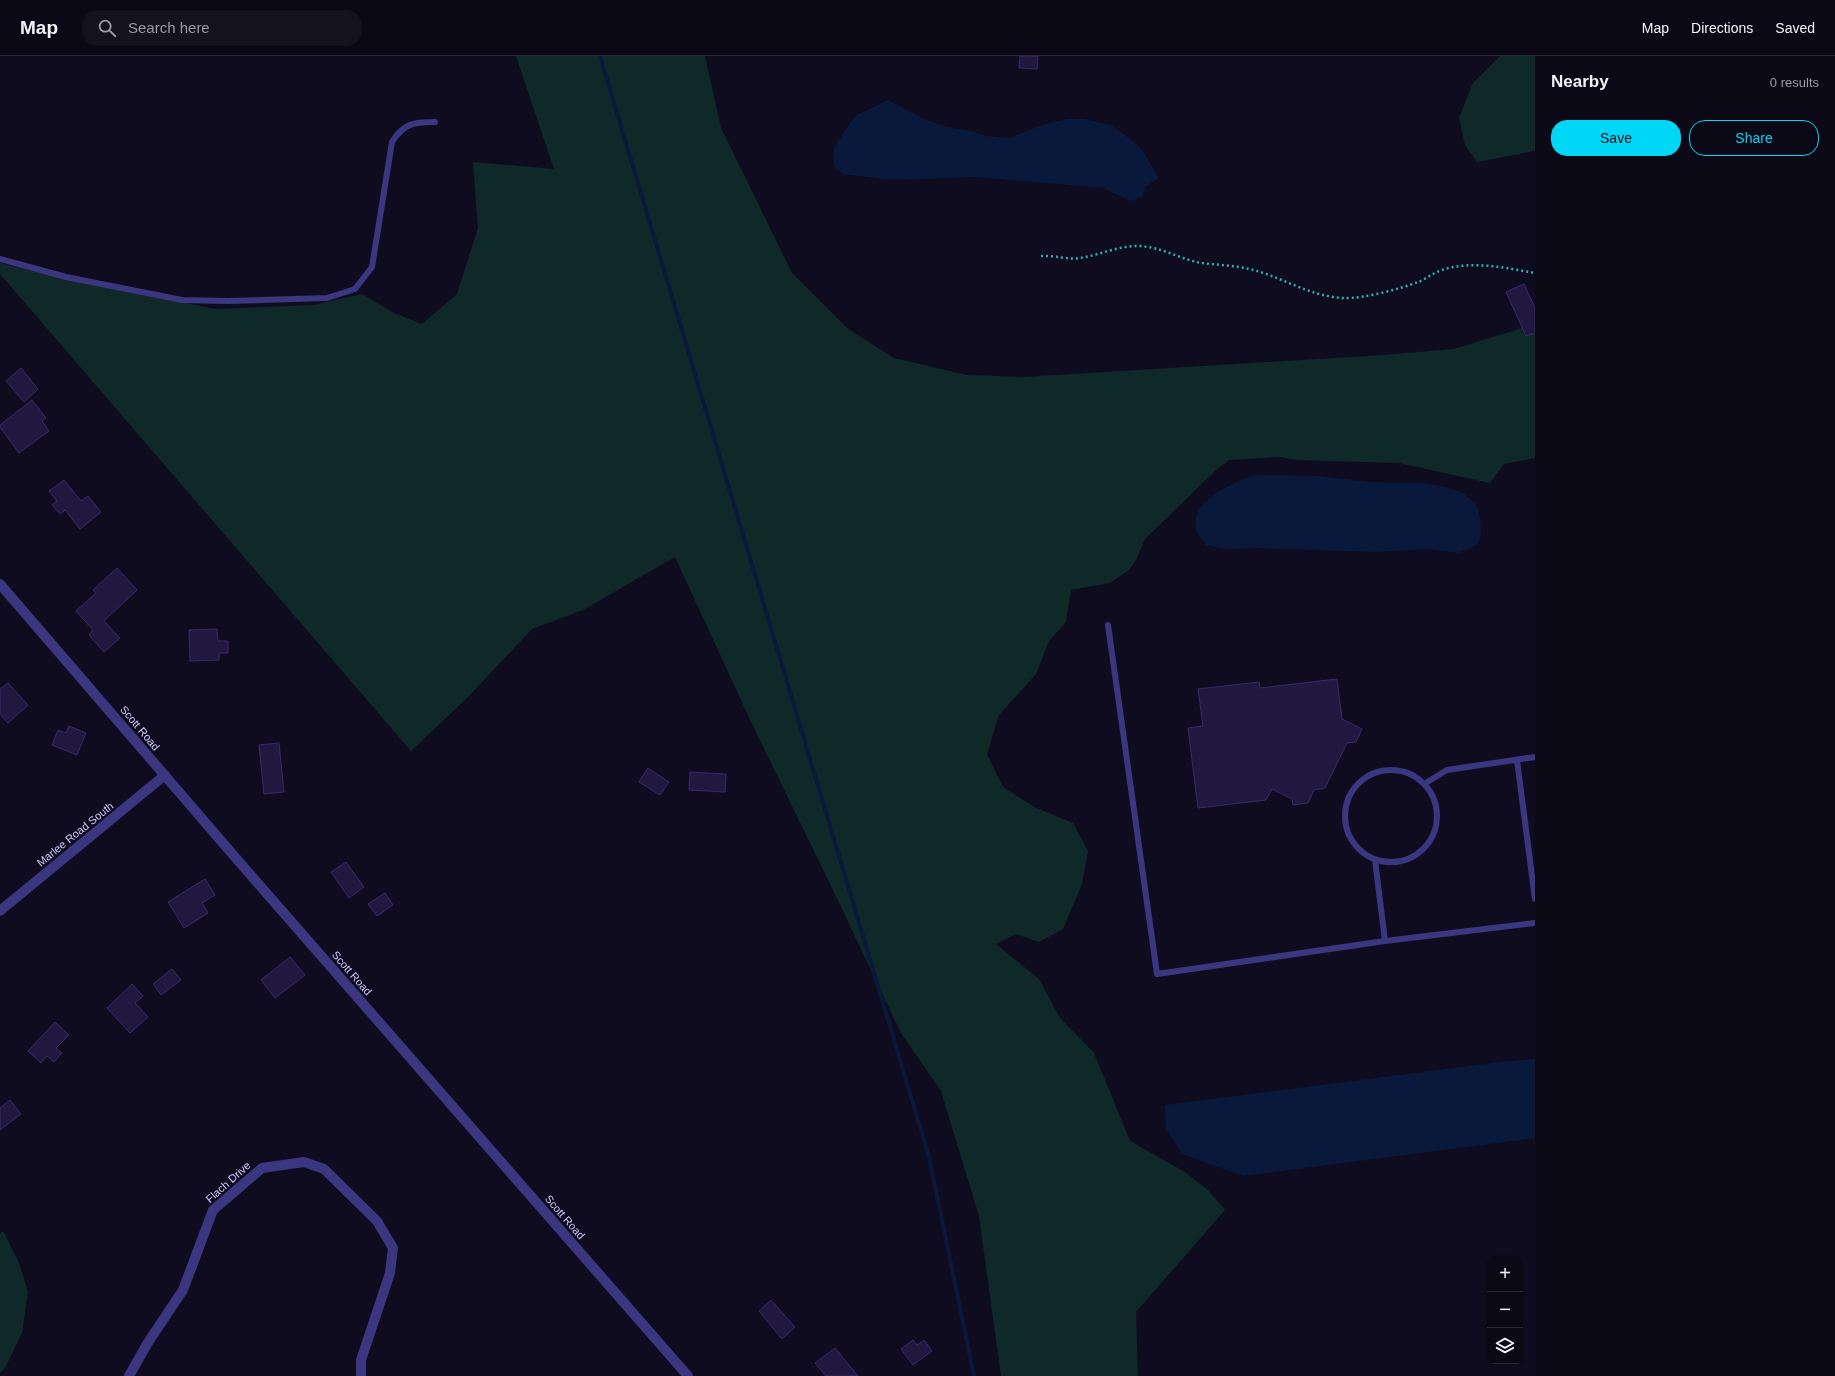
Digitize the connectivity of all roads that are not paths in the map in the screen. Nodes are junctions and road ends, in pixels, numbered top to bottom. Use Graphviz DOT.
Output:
graph roads {
  1 [pos="435,122"];
  2 [pos="0,260"];
  3 [pos="0,584"];
  4 [pos="1108,625"];
  5 [pos="1535,757"];
  6 [pos="1517,760"];
  7 [pos="164,775"];
  8 [pos="1424,784"];
  9 [pos="1375,860"];
  10 [pos="1535,899"];
  11 [pos="0,911"];
  12 [pos="1535,923"];
  13 [pos="1385,942"];
  14 [pos="129,1376"];
  15 [pos="361,1376"];
  16 [pos="688,1376"];
  1 -- 2 [label="lane"];
  3 -- 7 [label="street, Scott Road"];
  4 -- 13 [label="lane"];
  5 -- 6 [label="lane"];
  6 -- 8 [label="lane"];
  6 -- 10 [label="lane"];
  7 -- 11 [label="street, Marlee Road South"];
  7 -- 16 [label="street, Scott Road"];
  8 -- 9 [label="lane"];
  8 -- 9 [label="lane"];
  9 -- 13 [label="lane"];
  12 -- 13 [label="lane"];
  14 -- 15 [label="street, Flach Drive"];
}
